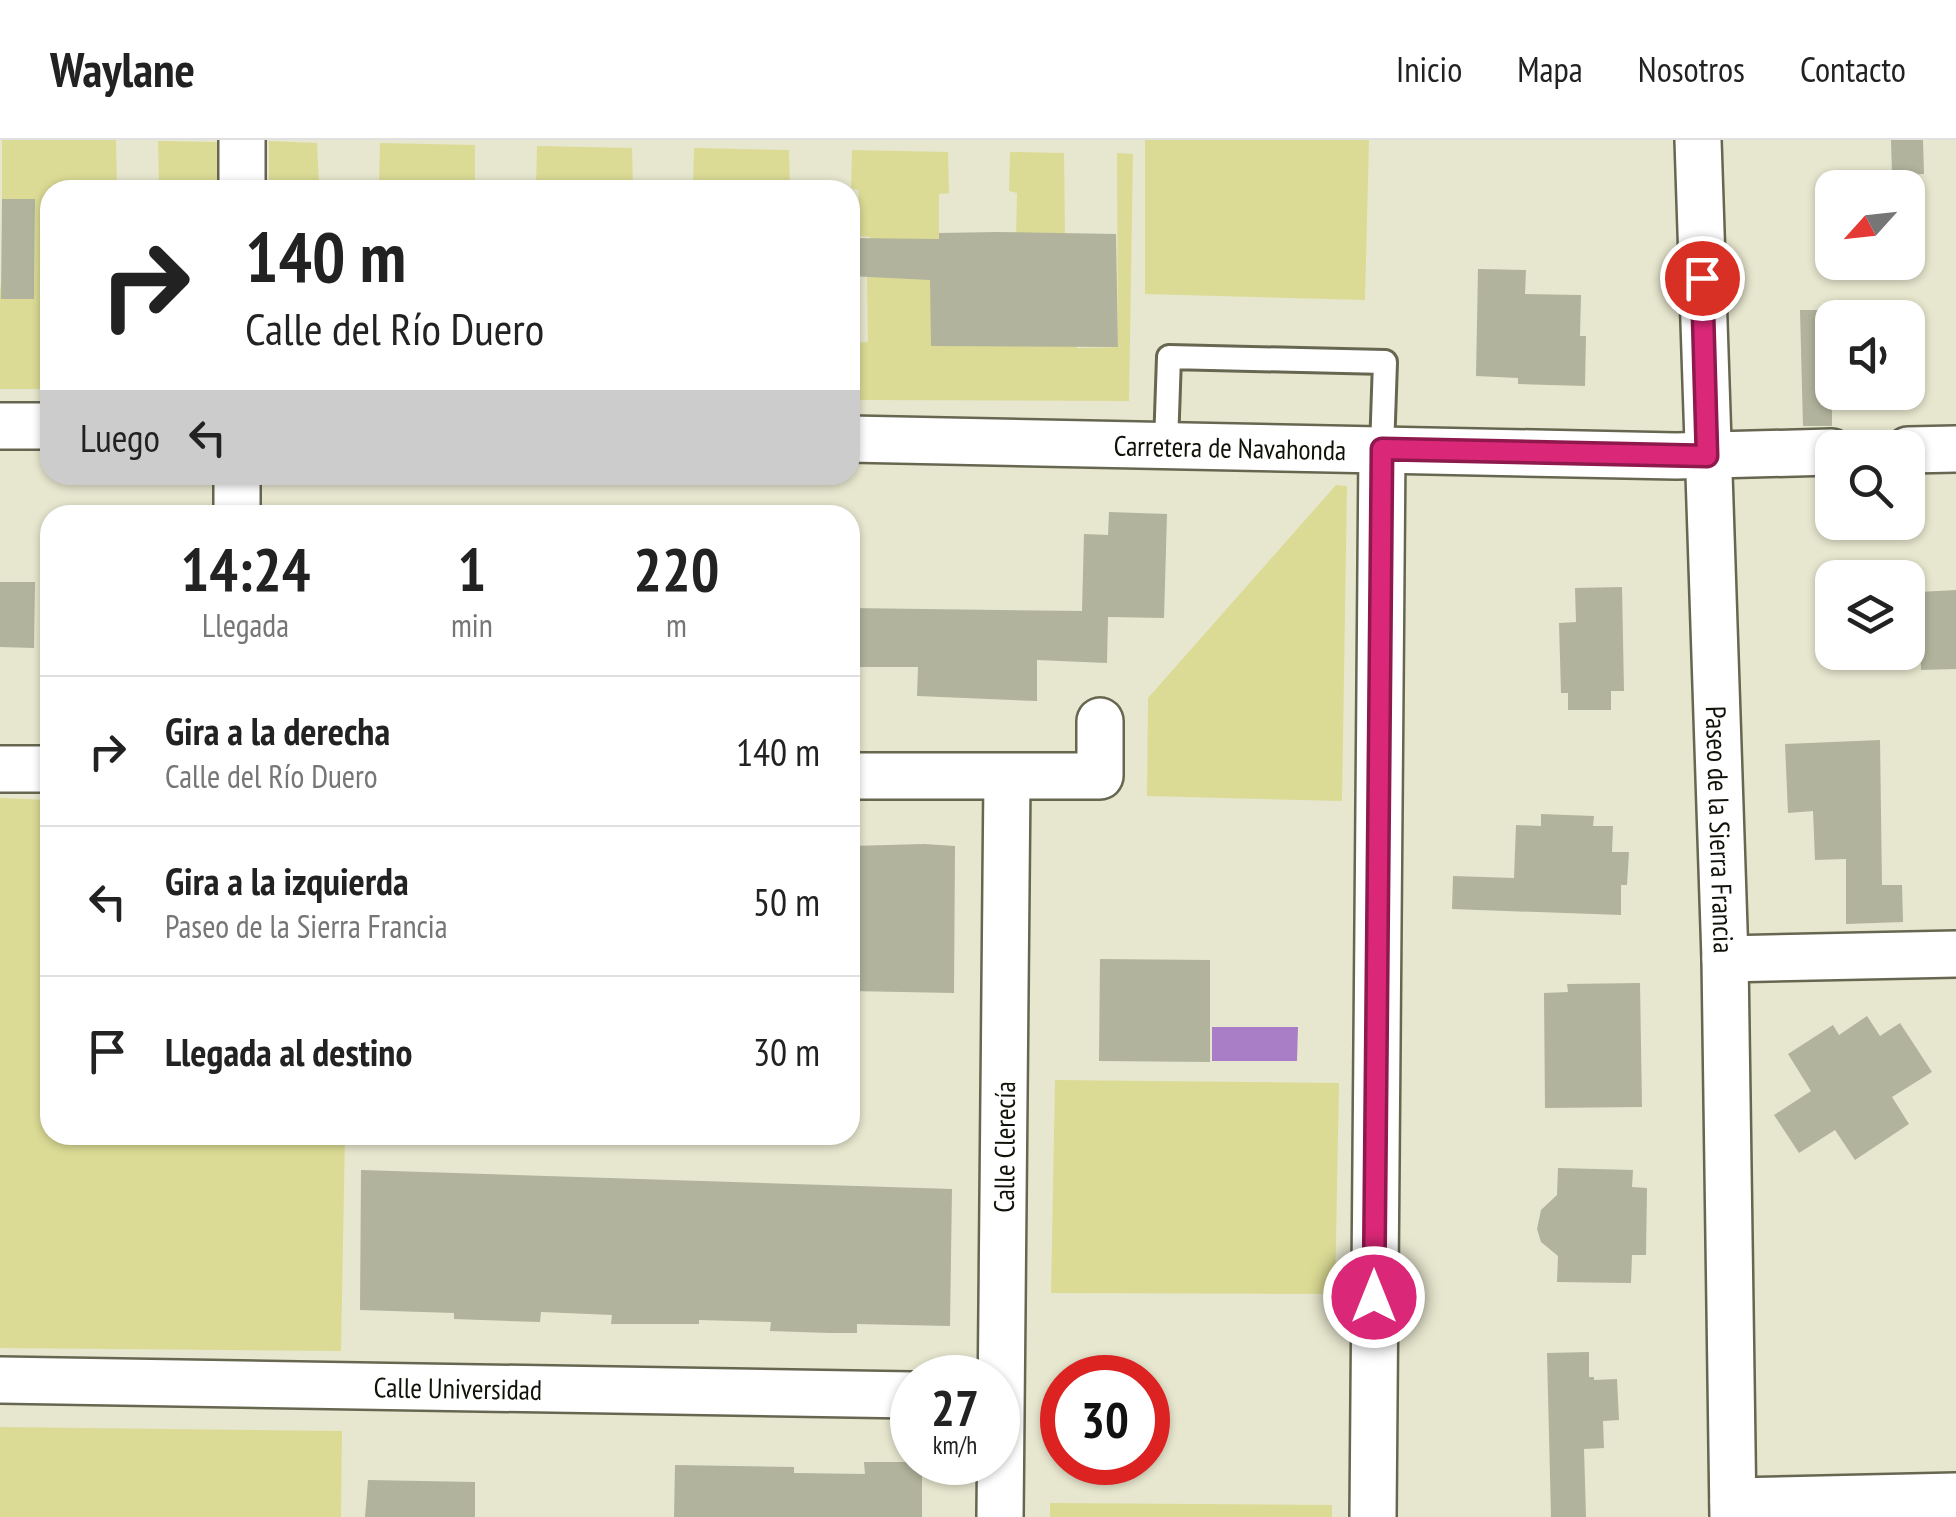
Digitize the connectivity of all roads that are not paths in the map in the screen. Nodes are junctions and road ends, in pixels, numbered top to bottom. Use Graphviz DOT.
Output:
graph roads {
  1 [pos="242,140"];
  2 [pos="1698,140"];
  3 [pos="242,180"];
  4 [pos="0,426"];
  5 [pos="40,426"];
  6 [pos="860,440"];
  7 [pos="1166,446"];
  8 [pos="1382,449"];
  9 [pos="1956,449"];
  10 [pos="1925,450"];
  11 [pos="1815,453"];
  12 [pos="1707,456"];
  13 [pos="1100,720"];
  14 [pos="0,769"];
  15 [pos="40,769"];
  16 [pos="860,776"];
  17 [pos="1007,778"];
  18 [pos="1956,954"];
  19 [pos="1725,959"];
  20 [pos="1000,1355"];
  21 [pos="0,1380"];
  22 [pos="890,1395"];
  23 [pos="1000,1485"];
  24 [pos="1956,1496"];
  25 [pos="1733,1509"];
  26 [pos="1000,1517"];
  27 [pos="1372,1517"];
  1 -- 3 [label="street"];
  2 -- 12 [label="street, Paseo de la Sierra Francia"];
  4 -- 5 [label="street"];
  6 -- 7 [label="street, Carretera de Navahonda"];
  7 -- 8 [label="street, Carretera de Navahonda"];
  7 -- 8 [label="lane"];
  8 -- 12 [label="street"];
  8 -- 27 [label="street, Carretera de Navahonda"];
  9 -- 10 [label="street"];
  11 -- 12 [label="street"];
  12 -- 19 [label="street, Paseo de la Sierra Francia"];
  13 -- 17 [label="street"];
  14 -- 15 [label="street"];
  16 -- 17 [label="street"];
  17 -- 20 [label="street, Calle Clerecía"];
  18 -- 19 [label="street"];
  19 -- 25 [label="street, Paseo de la Sierra Francia"];
  21 -- 22 [label="street, Calle Universidad"];
  23 -- 26 [label="street, Calle Clerecía"];
  24 -- 25 [label="street"];
}
